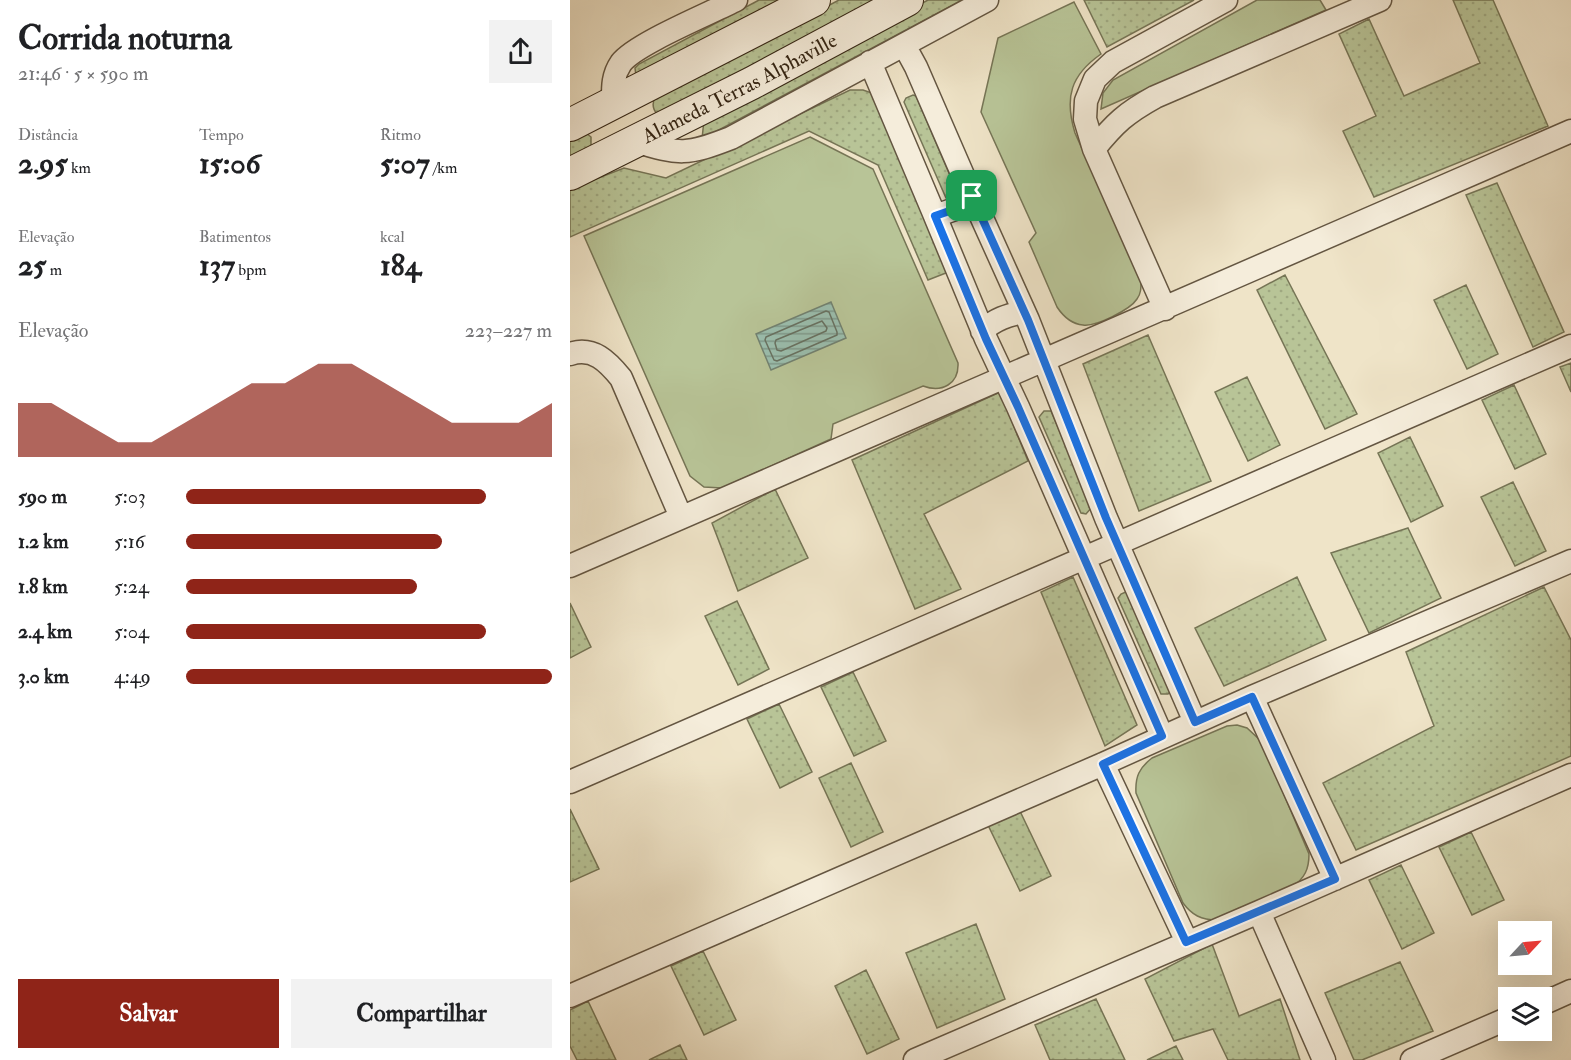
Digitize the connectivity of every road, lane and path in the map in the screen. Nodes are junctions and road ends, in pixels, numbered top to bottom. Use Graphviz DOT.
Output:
graph roads {
  1 [pos="736,0"];
  2 [pos="814,0"];
  3 [pos="907,0"];
  4 [pos="987,0"];
  5 [pos="1226,0"];
  6 [pos="1380,0"];
  7 [pos="715,5"];
  8 [pos="1346,6"];
  9 [pos="904,45"];
  10 [pos="870,62"];
  11 [pos="613,104"];
  12 [pos="570,125"];
  13 [pos="1571,131"];
  14 [pos="635,141"];
  15 [pos="1094,149"];
  16 [pos="570,174"];
  17 [pos="972,196"];
  18 [pos="935,216"];
  19 [pos="1165,309"];
  20 [pos="1024,312"];
  21 [pos="982,331"];
  22 [pos="1571,346"];
  23 [pos="570,354"];
  24 [pos="1044,360"];
  25 [pos="1004,378"];
  26 [pos="681,517"];
  27 [pos="1118,542"];
  28 [pos="1084,559"];
  29 [pos="1571,561"];
  30 [pos="570,566"];
  31 [pos="1252,697"];
  32 [pos="1195,722"];
  33 [pos="1162,736"];
  34 [pos="1103,764"];
  35 [pos="1571,775"];
  36 [pos="570,782"];
  37 [pos="1335,879"];
  38 [pos="1259,912"];
  39 [pos="1186,942"];
  40 [pos="1571,991"];
  41 [pos="570,996"];
  42 [pos="1552,1000"];
  43 [pos="1498,1023"];
  44 [pos="915,1060"];
  45 [pos="1324,1060"];
  46 [pos="1412,1060"];
  1 -- 7 [label="street"];
  2 -- 11 [label="street, Alameda Terras Alphaville"];
  3 -- 14 [label="street, Alameda Terras Alphaville"];
  4 -- 9 [label="street"];
  5 -- 15 [label="street"];
  6 -- 8 [label="street"];
  7 -- 11 [label="street"];
  8 -- 15 [label="street"];
  9 -- 10 [label="street"];
  9 -- 17 [label="street"];
  10 -- 14 [label="street"];
  10 -- 18 [label="street"];
  11 -- 12 [label="street, Alameda Terras Alphaville"];
  11 -- 14 [label="street"];
  13 -- 19 [label="street"];
  14 -- 16 [label="street, Alameda Terras Alphaville"];
  15 -- 19 [label="street"];
  17 -- 18 [label="street"];
  17 -- 20 [label="street"];
  18 -- 21 [label="street"];
  19 -- 24 [label="street"];
  20 -- 21 [label="street"];
  20 -- 24 [label="street"];
  21 -- 25 [label="street"];
  22 -- 27 [label="street"];
  23 -- 26 [label="street"];
  24 -- 25 [label="street"];
  24 -- 27 [label="street"];
  25 -- 26 [label="street"];
  25 -- 28 [label="street"];
  26 -- 30 [label="street"];
  27 -- 28 [label="street"];
  27 -- 32 [label="street"];
  28 -- 33 [label="street"];
  28 -- 36 [label="street"];
  29 -- 31 [label="street"];
  31 -- 32 [label="street"];
  31 -- 37 [label="street"];
  32 -- 33 [label="street"];
  33 -- 34 [label="street"];
  34 -- 39 [label="street"];
  34 -- 41 [label="street"];
  35 -- 37 [label="street"];
  37 -- 38 [label="street"];
  38 -- 39 [label="street"];
  38 -- 45 [label="street"];
  39 -- 44 [label="street"];
  40 -- 42 [label="street"];
  43 -- 46 [label="street"];
}
